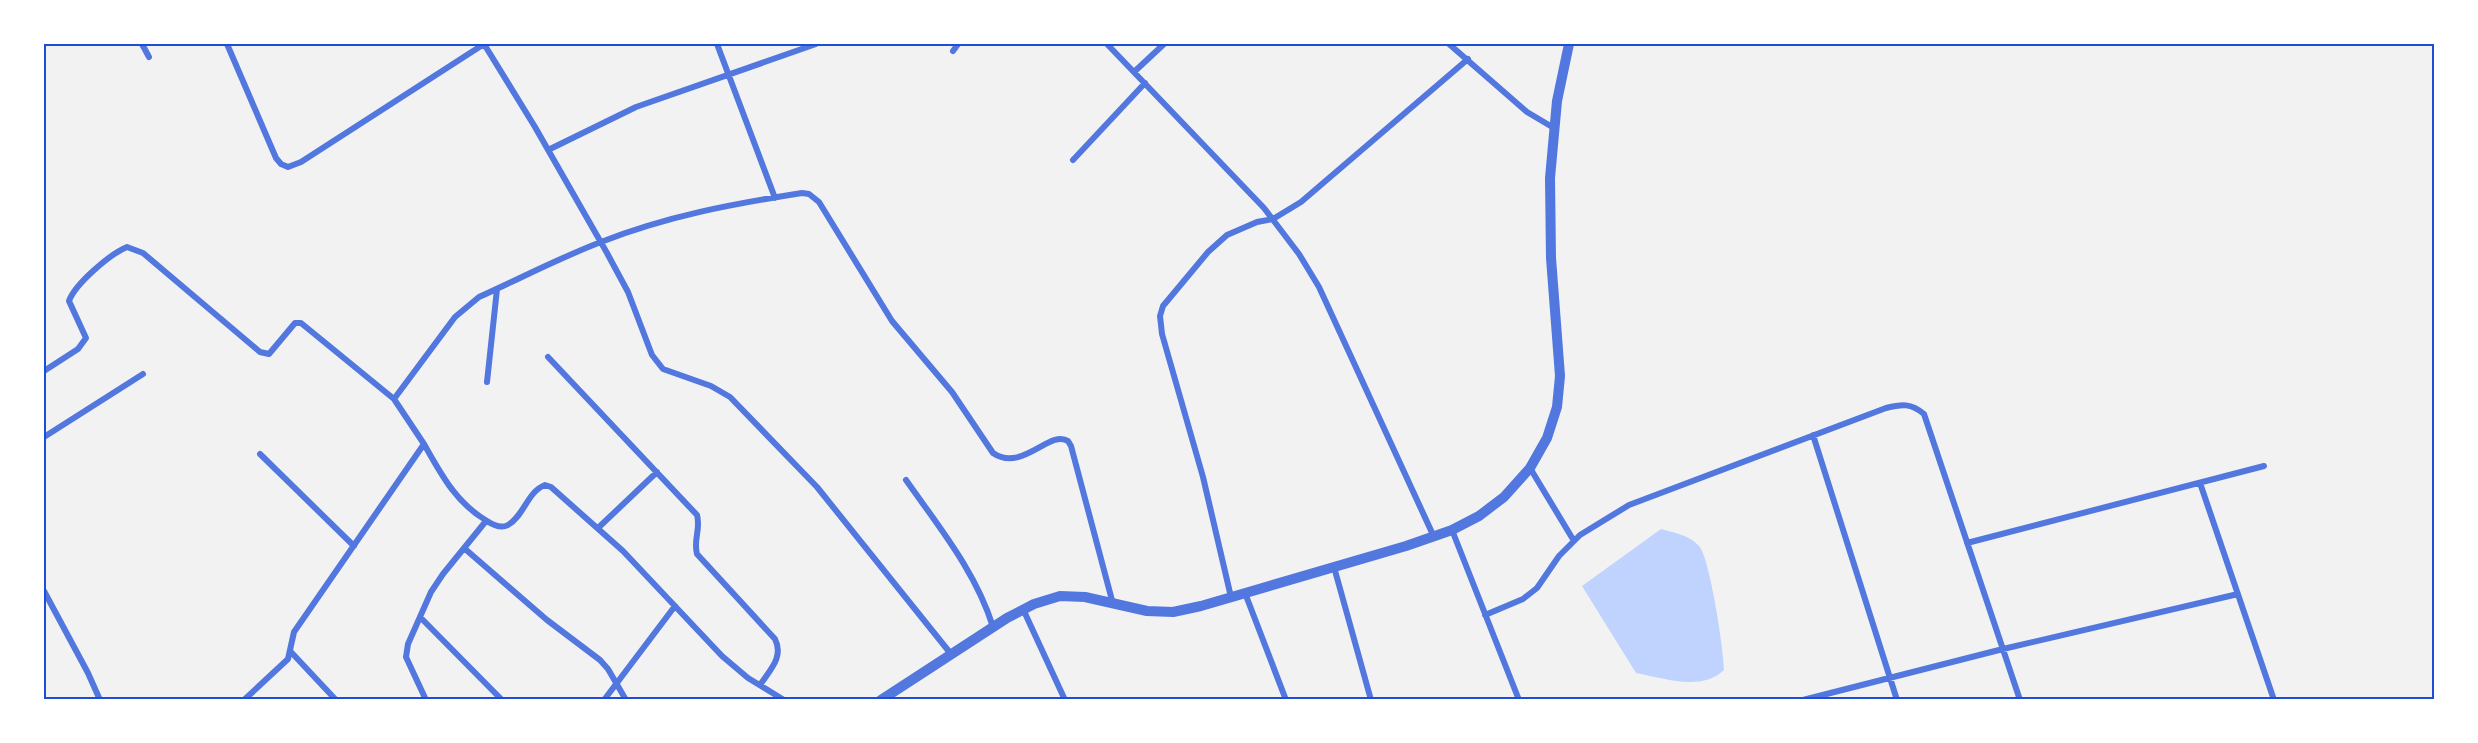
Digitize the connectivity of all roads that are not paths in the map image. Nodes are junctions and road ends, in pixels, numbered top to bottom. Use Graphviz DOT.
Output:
graph roads {
  1 [pos="142,44"];
  2 [pos="227,44"];
  3 [pos="484,44"];
  4 [pos="717,44"];
  5 [pos="816,44"];
  6 [pos="958,44"];
  7 [pos="1107,44"];
  8 [pos="1164,44"];
  9 [pos="1449,44"];
  10 [pos="1569,44"];
  11 [pos="953,51"];
  12 [pos="149,57"];
  13 [pos="1468,59"];
  14 [pos="1134,72"];
  15 [pos="727,75"];
  16 [pos="1145,83"];
  17 [pos="1554,128"];
  18 [pos="548,150"];
  19 [pos="1073,160"];
  20 [pos="775,198"];
  21 [pos="1273,219"];
  22 [pos="601,242"];
  23 [pos="497,289"];
  24 [pos="548,357"];
  25 [pos="44,371"];
  26 [pos="143,374"];
  27 [pos="487,382"];
  28 [pos="394,399"];
  29 [pos="1813,435"];
  30 [pos="44,437"];
  31 [pos="424,444"];
  32 [pos="260,454"];
  33 [pos="2264,466"];
  34 [pos="1530,468"];
  35 [pos="657,472"];
  36 [pos="906,480"];
  37 [pos="2200,483"];
  38 [pos="486,521"];
  39 [pos="598,528"];
  40 [pos="1452,530"];
  41 [pos="1434,537"];
  42 [pos="1574,541"];
  43 [pos="1967,543"];
  44 [pos="354,546"];
  45 [pos="464,548"];
  46 [pos="1334,567"];
  47 [pos="44,591"];
  48 [pos="1245,593"];
  49 [pos="2238,594"];
  50 [pos="1231,597"];
  51 [pos="1113,604"];
  52 [pos="675,606"];
  53 [pos="1023,609"];
  54 [pos="1485,615"];
  55 [pos="420,617"];
  56 [pos="993,627"];
  57 [pos="2003,649"];
  58 [pos="291,652"];
  59 [pos="951,654"];
  60 [pos="1890,678"];
  61 [pos="616,684"];
  62 [pos="760,685"];
  63 [pos="100,699"];
  64 [pos="244,699"];
  65 [pos="336,699"];
  66 [pos="426,699"];
  67 [pos="502,699"];
  68 [pos="604,699"];
  69 [pos="626,699"];
  70 [pos="784,699"];
  71 [pos="881,699"];
  72 [pos="1065,699"];
  73 [pos="1286,699"];
  74 [pos="1371,699"];
  75 [pos="1519,699"];
  76 [pos="1803,699"];
  77 [pos="1897,699"];
  78 [pos="2019,699"];
  79 [pos="2274,699"];
  1 -- 12 [label="street"];
  2 -- 3 [label="street"];
  3 -- 18 [label="street"];
  4 -- 15 [label="street"];
  5 -- 15 [label="street"];
  6 -- 11 [label="street"];
  7 -- 14 [label="street"];
  8 -- 14 [label="street"];
  9 -- 13 [label="street"];
  10 -- 17 [label="street"];
  13 -- 17 [label="street"];
  13 -- 21 [label="street"];
  14 -- 16 [label="street"];
  15 -- 18 [label="street"];
  15 -- 20 [label="street"];
  16 -- 19 [label="street"];
  16 -- 21 [label="street"];
  17 -- 34 [label="street"];
  18 -- 22 [label="street"];
  20 -- 22 [label="street"];
  20 -- 51 [label="street"];
  21 -- 41 [label="street"];
  21 -- 50 [label="street"];
  22 -- 23 [label="street"];
  22 -- 59 [label="street"];
  23 -- 27 [label="street"];
  23 -- 28 [label="street"];
  24 -- 35 [label="street"];
  25 -- 28 [label="street"];
  26 -- 30 [label="street"];
  28 -- 31 [label="street"];
  29 -- 42 [label="street"];
  29 -- 43 [label="street"];
  29 -- 60 [label="street"];
  31 -- 38 [label="street"];
  31 -- 44 [label="street"];
  32 -- 44 [label="street"];
  33 -- 37 [label="street"];
  34 -- 40 [label="street"];
  34 -- 42 [label="street"];
  35 -- 39 [label="street"];
  35 -- 62 [label="street"];
  36 -- 56 [label="street"];
  37 -- 43 [label="street"];
  37 -- 49 [label="street"];
  38 -- 39 [label="street"];
  38 -- 45 [label="street"];
  39 -- 52 [label="street"];
  40 -- 41 [label="street"];
  40 -- 54 [label="street"];
  41 -- 46 [label="street"];
  42 -- 54 [label="street"];
  43 -- 57 [label="street"];
  44 -- 58 [label="street"];
  45 -- 55 [label="street"];
  45 -- 61 [label="street"];
  46 -- 48 [label="street"];
  46 -- 74 [label="street"];
  47 -- 63 [label="street"];
  48 -- 50 [label="street"];
  48 -- 73 [label="street"];
  49 -- 57 [label="street"];
  49 -- 79 [label="street"];
  50 -- 51 [label="street"];
  51 -- 53 [label="street"];
  52 -- 61 [label="street"];
  52 -- 62 [label="street"];
  53 -- 56 [label="street"];
  53 -- 72 [label="street"];
  54 -- 75 [label="street"];
  55 -- 66 [label="street"];
  55 -- 67 [label="street"];
  56 -- 59 [label="street"];
  57 -- 60 [label="street"];
  57 -- 78 [label="street"];
  58 -- 64 [label="street"];
  58 -- 65 [label="street"];
  59 -- 71 [label="street"];
  60 -- 76 [label="street"];
  60 -- 77 [label="street"];
  61 -- 68 [label="street"];
  61 -- 69 [label="street"];
  62 -- 70 [label="street"];
}
